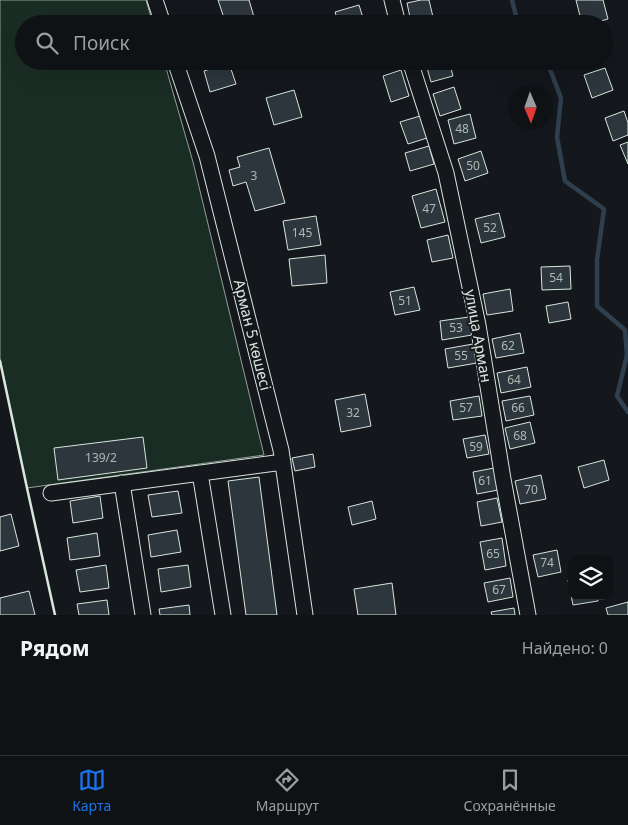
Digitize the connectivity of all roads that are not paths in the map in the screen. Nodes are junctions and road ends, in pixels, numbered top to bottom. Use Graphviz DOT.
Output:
graph roads {
  1 [pos="155,0"];
  2 [pos="392,0"];
  3 [pos="160,15"];
  4 [pos="396,15"];
  5 [pos="179,70"];
  6 [pos="413,70"];
  7 [pos="283,462"];
  8 [pos="200,473"];
  9 [pos="122,483"];
  10 [pos="50,493"];
  11 [pos="143,615"];
  12 [pos="223,615"];
  13 [pos="305,615"];
  14 [pos="528,615"];
  1 -- 3 [label="street"];
  2 -- 4 [label="street"];
  5 -- 7 [label="street, Арман 5 көшесі"];
  6 -- 14 [label="street, улица Арман"];
  7 -- 8 [label="street"];
  7 -- 13 [label="street, Арман 5 көшесі"];
  8 -- 9 [label="street"];
  8 -- 12 [label="street"];
  9 -- 10 [label="street"];
  9 -- 11 [label="street"];
}
